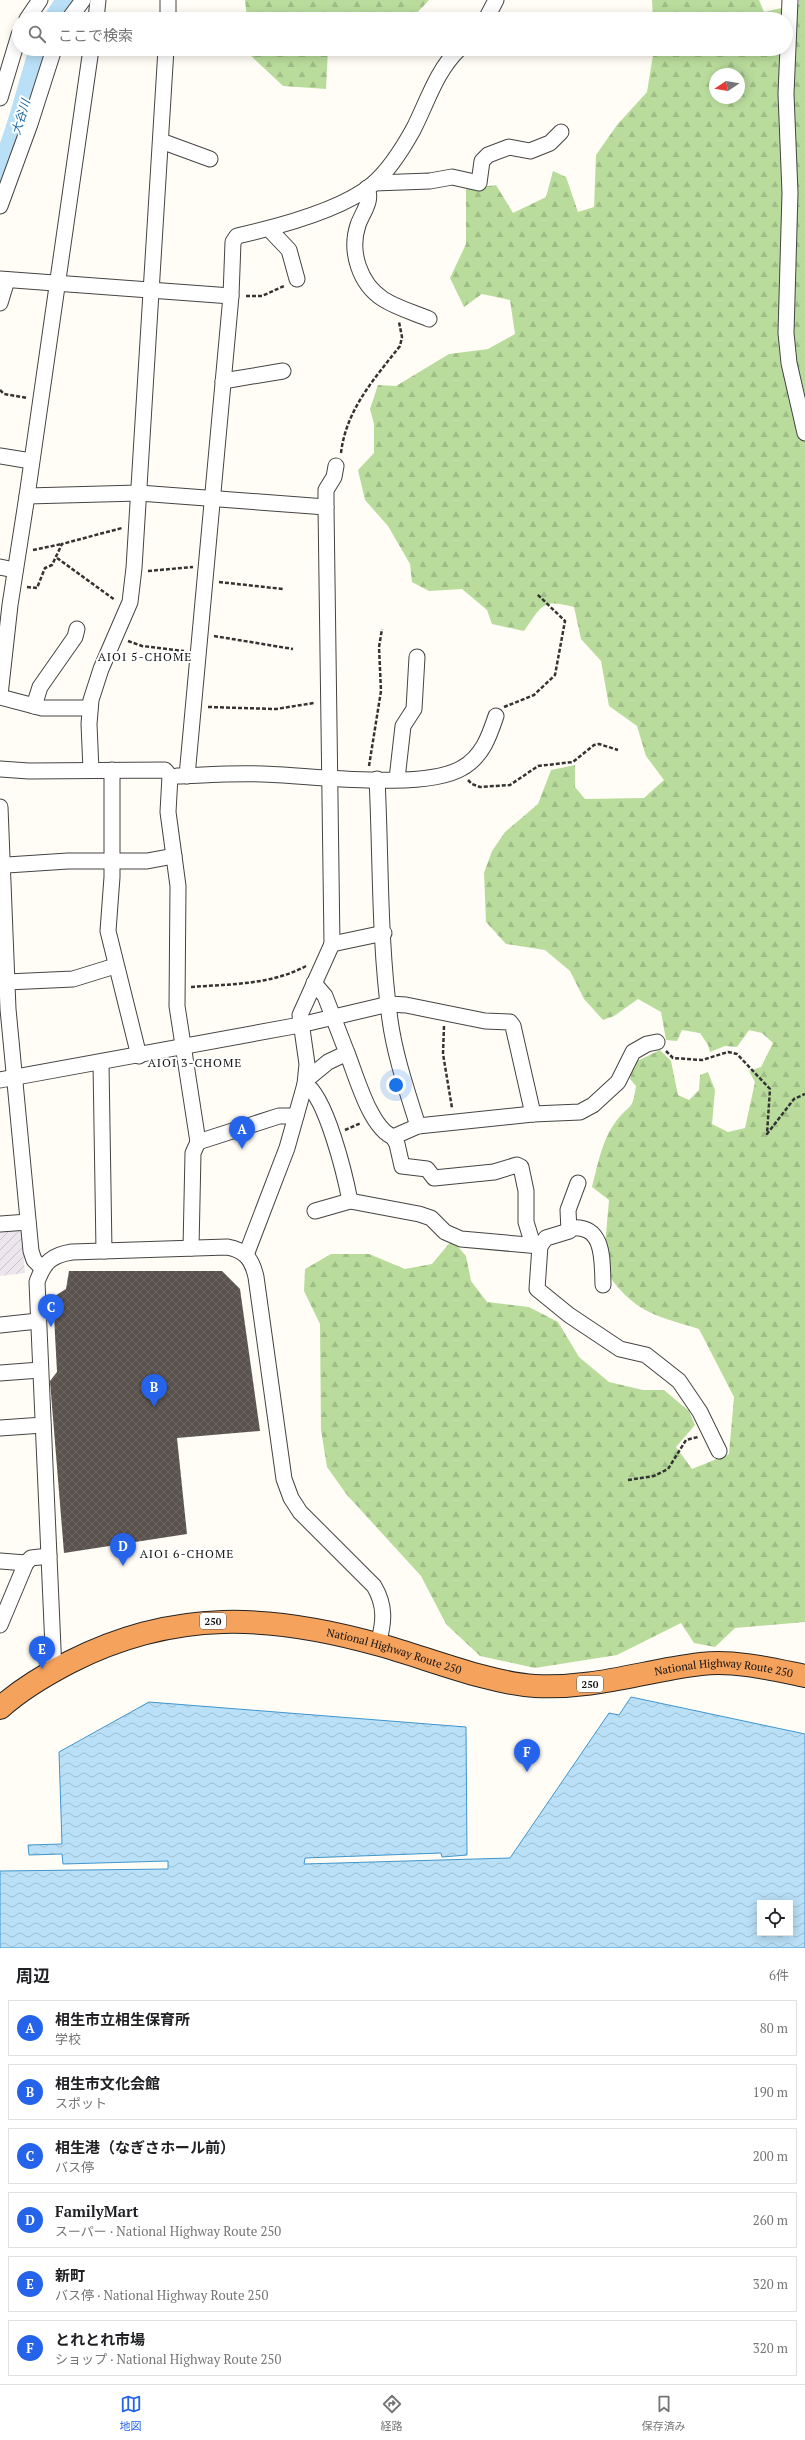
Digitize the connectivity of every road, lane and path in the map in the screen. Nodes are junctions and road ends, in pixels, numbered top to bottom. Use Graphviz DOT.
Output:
graph roads {
  1 [pos="40,0"];
  2 [pos="83,0"];
  3 [pos="98,0"];
  4 [pos="168,0"];
  5 [pos="496,0"];
  6 [pos="790,0"];
  7 [pos="32,12"];
  8 [pos="74,12"];
  9 [pos="97,12"];
  10 [pos="168,12"];
  11 [pos="490,12"];
  12 [pos="789,12"];
  13 [pos="13,56"];
  14 [pos="52,56"];
  15 [pos="90,56"];
  16 [pos="166,56"];
  17 [pos="451,56"];
  18 [pos="788,56"];
  19 [pos="0,98"];
  20 [pos="561,132"];
  21 [pos="161,141"];
  22 [pos="210,159"];
  23 [pos="371,185"];
  24 [pos="0,206"];
  25 [pos="268,229"];
  26 [pos="3,279"];
  27 [pos="296,279"];
  28 [pos="58,284"];
  29 [pos="153,288"];
  30 [pos="231,296"];
  31 [pos="384,300"];
  32 [pos="0,303"];
  33 [pos="429,318"];
  34 [pos="283,371"];
  35 [pos="223,381"];
  36 [pos="0,390"];
  37 [pos="40,400"];
  38 [pos="805,433"];
  39 [pos="0,456"];
  40 [pos="32,461"];
  41 [pos="336,466"];
  42 [pos="138,493"];
  43 [pos="28,496"];
  44 [pos="212,499"];
  45 [pos="326,507"];
  46 [pos="138,524"];
  47 [pos="62,544"];
  48 [pos="19,548"];
  49 [pos="57,558"];
  50 [pos="0,567"];
  51 [pos="134,568"];
  52 [pos="15,570"];
  53 [pos="205,574"];
  54 [pos="13,586"];
  55 [pos="283,590"];
  56 [pos="537,594"];
  57 [pos="127,608"];
  58 [pos="77,629"];
  59 [pos="382,629"];
  60 [pos="200,634"];
  61 [pos="115,636"];
  62 [pos="294,649"];
  63 [pos="198,652"];
  64 [pos="417,657"];
  65 [pos="0,689"];
  66 [pos="330,701"];
  67 [pos="34,706"];
  68 [pos="193,707"];
  69 [pos="90,708"];
  70 [pos="496,716"];
  71 [pos="618,750"];
  72 [pos="0,769"];
  73 [pos="461,769"];
  74 [pos="91,770"];
  75 [pos="112,770"];
  76 [pos="170,776"];
  77 [pos="187,776"];
  78 [pos="330,778"];
  79 [pos="362,779"];
  80 [pos="378,779"];
  81 [pos="397,779"];
  82 [pos="0,807"];
  83 [pos="174,856"];
  84 [pos="111,862"];
  85 [pos="1,869"];
  86 [pos="384,934"];
  87 [pos="332,944"];
  88 [pos="323,965"];
  89 [pos="116,966"];
  90 [pos="5,977"];
  91 [pos="314,983"];
  92 [pos="176,988"];
  93 [pos="389,1004"];
  94 [pos="445,1013"];
  95 [pos="333,1017"];
  96 [pos="300,1025"];
  97 [pos="657,1042"];
  98 [pos="183,1047"];
  99 [pos="347,1053"];
  100 [pos="139,1056"];
  101 [pos="101,1064"];
  102 [pos="7,1079"];
  103 [pos="306,1080"];
  104 [pos="805,1094"];
  105 [pos="533,1114"];
  106 [pos="296,1116"];
  107 [pos="374,1117"];
  108 [pos="454,1121"];
  109 [pos="418,1126"];
  110 [pos="331,1134"];
  111 [pos="393,1137"];
  112 [pos="198,1142"];
  113 [pos="578,1183"];
  114 [pos="350,1201"];
  115 [pos="315,1211"];
  116 [pos="28,1222"];
  117 [pos="0,1224"];
  118 [pos="570,1228"];
  119 [pos="536,1246"];
  120 [pos="192,1248"];
  121 [pos="104,1251"];
  122 [pos="246,1255"];
  123 [pos="42,1268"];
  124 [pos="603,1285"];
  125 [pos="38,1321"];
  126 [pos="0,1325"];
  127 [pos="40,1370"];
  128 [pos="0,1373"];
  129 [pos="43,1425"];
  130 [pos="0,1428"];
  131 [pos="708,1431"];
  132 [pos="719,1451"];
  133 [pos="628,1480"];
  134 [pos="49,1556"];
  135 [pos="0,1561"];
  136 [pos="26,1563"];
  137 [pos="0,1625"];
  138 [pos="378,1644"];
  139 [pos="54,1670"];
  140 [pos="805,1676"];
  141 [pos="0,1708"];
  1 -- 7 [label="street"];
  2 -- 8 [label="street"];
  3 -- 9 [label="street"];
  4 -- 10 [label="street"];
  5 -- 11 [label="street"];
  6 -- 12 [label="street"];
  13 -- 19 [label="street"];
  14 -- 24 [label="street"];
  15 -- 28 [label="street"];
  16 -- 21 [label="street"];
  17 -- 23 [label="street"];
  18 -- 38 [label="street"];
  20 -- 23 [label="street"];
  21 -- 22 [label="street"];
  21 -- 29 [label="street"];
  23 -- 25 [label="street"];
  23 -- 31 [label="street"];
  25 -- 27 [label="street"];
  25 -- 30 [label="street"];
  26 -- 28 [label="street"];
  26 -- 32 [label="street"];
  27 -- 30 [label="path"];
  28 -- 29 [label="street"];
  28 -- 37 [label="street"];
  29 -- 30 [label="street"];
  29 -- 42 [label="street"];
  30 -- 35 [label="street"];
  31 -- 33 [label="street"];
  31 -- 41 [label="path"];
  34 -- 35 [label="street"];
  35 -- 44 [label="street"];
  36 -- 37 [label="path"];
  37 -- 40 [label="street"];
  39 -- 40 [label="street"];
  40 -- 43 [label="street"];
  41 -- 45 [label="street"];
  42 -- 43 [label="street"];
  42 -- 44 [label="street"];
  42 -- 46 [label="street"];
  43 -- 48 [label="street"];
  44 -- 45 [label="street"];
  44 -- 53 [label="street"];
  45 -- 66 [label="street"];
  46 -- 47 [label="path"];
  46 -- 51 [label="street"];
  47 -- 48 [label="path"];
  47 -- 49 [label="path"];
  48 -- 52 [label="street"];
  49 -- 54 [label="path"];
  49 -- 57 [label="path"];
  50 -- 52 [label="street"];
  51 -- 53 [label="path"];
  51 -- 57 [label="street"];
  52 -- 54 [label="street"];
  53 -- 55 [label="path"];
  53 -- 60 [label="street"];
  54 -- 65 [label="street"];
  56 -- 70 [label="path"];
  57 -- 61 [label="street"];
  58 -- 67 [label="street"];
  59 -- 79 [label="path"];
  60 -- 62 [label="path"];
  60 -- 63 [label="street"];
  61 -- 63 [label="path"];
  61 -- 69 [label="street"];
  63 -- 68 [label="street"];
  64 -- 81 [label="street"];
  65 -- 67 [label="street"];
  66 -- 68 [label="path"];
  66 -- 78 [label="street"];
  67 -- 69 [label="street"];
  68 -- 77 [label="street"];
  69 -- 74 [label="street"];
  70 -- 73 [label="street"];
  71 -- 73 [label="path"];
  72 -- 74 [label="street"];
  73 -- 81 [label="street"];
  74 -- 75 [label="street"];
  75 -- 76 [label="street"];
  75 -- 84 [label="street"];
  76 -- 77 [label="street"];
  76 -- 83 [label="street"];
  77 -- 78 [label="street"];
  78 -- 79 [label="street"];
  78 -- 87 [label="street"];
  79 -- 80 [label="street"];
  80 -- 81 [label="street"];
  80 -- 86 [label="street"];
  82 -- 85 [label="street"];
  83 -- 84 [label="street"];
  83 -- 92 [label="street"];
  84 -- 85 [label="street"];
  84 -- 89 [label="street"];
  85 -- 90 [label="street"];
  86 -- 87 [label="street"];
  86 -- 93 [label="street"];
  87 -- 88 [label="street"];
  88 -- 91 [label="street"];
  88 -- 92 [label="path"];
  89 -- 90 [label="street"];
  89 -- 100 [label="street"];
  90 -- 102 [label="street"];
  91 -- 95 [label="street"];
  91 -- 96 [label="street"];
  92 -- 98 [label="street"];
  93 -- 94 [label="street"];
  93 -- 95 [label="street"];
  93 -- 109 [label="street"];
  94 -- 105 [label="street"];
  94 -- 108 [label="path"];
  95 -- 96 [label="street"];
  95 -- 99 [label="street"];
  96 -- 98 [label="street"];
  96 -- 103 [label="street"];
  97 -- 104 [label="path"];
  97 -- 105 [label="street"];
  98 -- 100 [label="street"];
  98 -- 112 [label="street"];
  99 -- 103 [label="street"];
  99 -- 107 [label="street"];
  100 -- 101 [label="street"];
  101 -- 102 [label="street"];
  101 -- 121 [label="street"];
  102 -- 116 [label="street"];
  103 -- 106 [label="street"];
  103 -- 110 [label="street"];
  105 -- 108 [label="street"];
  106 -- 112 [label="street"];
  106 -- 122 [label="street"];
  107 -- 110 [label="path"];
  107 -- 111 [label="street"];
  108 -- 109 [label="street"];
  109 -- 111 [label="street"];
  110 -- 114 [label="street"];
  111 -- 119 [label="street"];
  112 -- 120 [label="street"];
  113 -- 118 [label="street"];
  114 -- 115 [label="street"];
  114 -- 119 [label="street"];
  116 -- 117 [label="street"];
  116 -- 123 [label="street"];
  118 -- 119 [label="street"];
  118 -- 124 [label="street"];
  119 -- 131 [label="street"];
  120 -- 121 [label="street"];
  120 -- 122 [label="street"];
  121 -- 123 [label="street"];
  122 -- 138 [label="street"];
  123 -- 125 [label="street"];
  125 -- 126 [label="street"];
  125 -- 127 [label="street"];
  127 -- 128 [label="street"];
  127 -- 129 [label="street"];
  129 -- 130 [label="street"];
  129 -- 134 [label="street"];
  131 -- 132 [label="street"];
  131 -- 133 [label="path"];
  134 -- 136 [label="street"];
  134 -- 139 [label="street"];
  135 -- 136 [label="street"];
  136 -- 137 [label="street"];
  138 -- 139 [label="highway, National Highway Route 250 / 250"];
  138 -- 140 [label="highway, National Highway Route 250 / 250"];
  139 -- 141 [label="highway, National Highway Route 250 / 250"];
}
